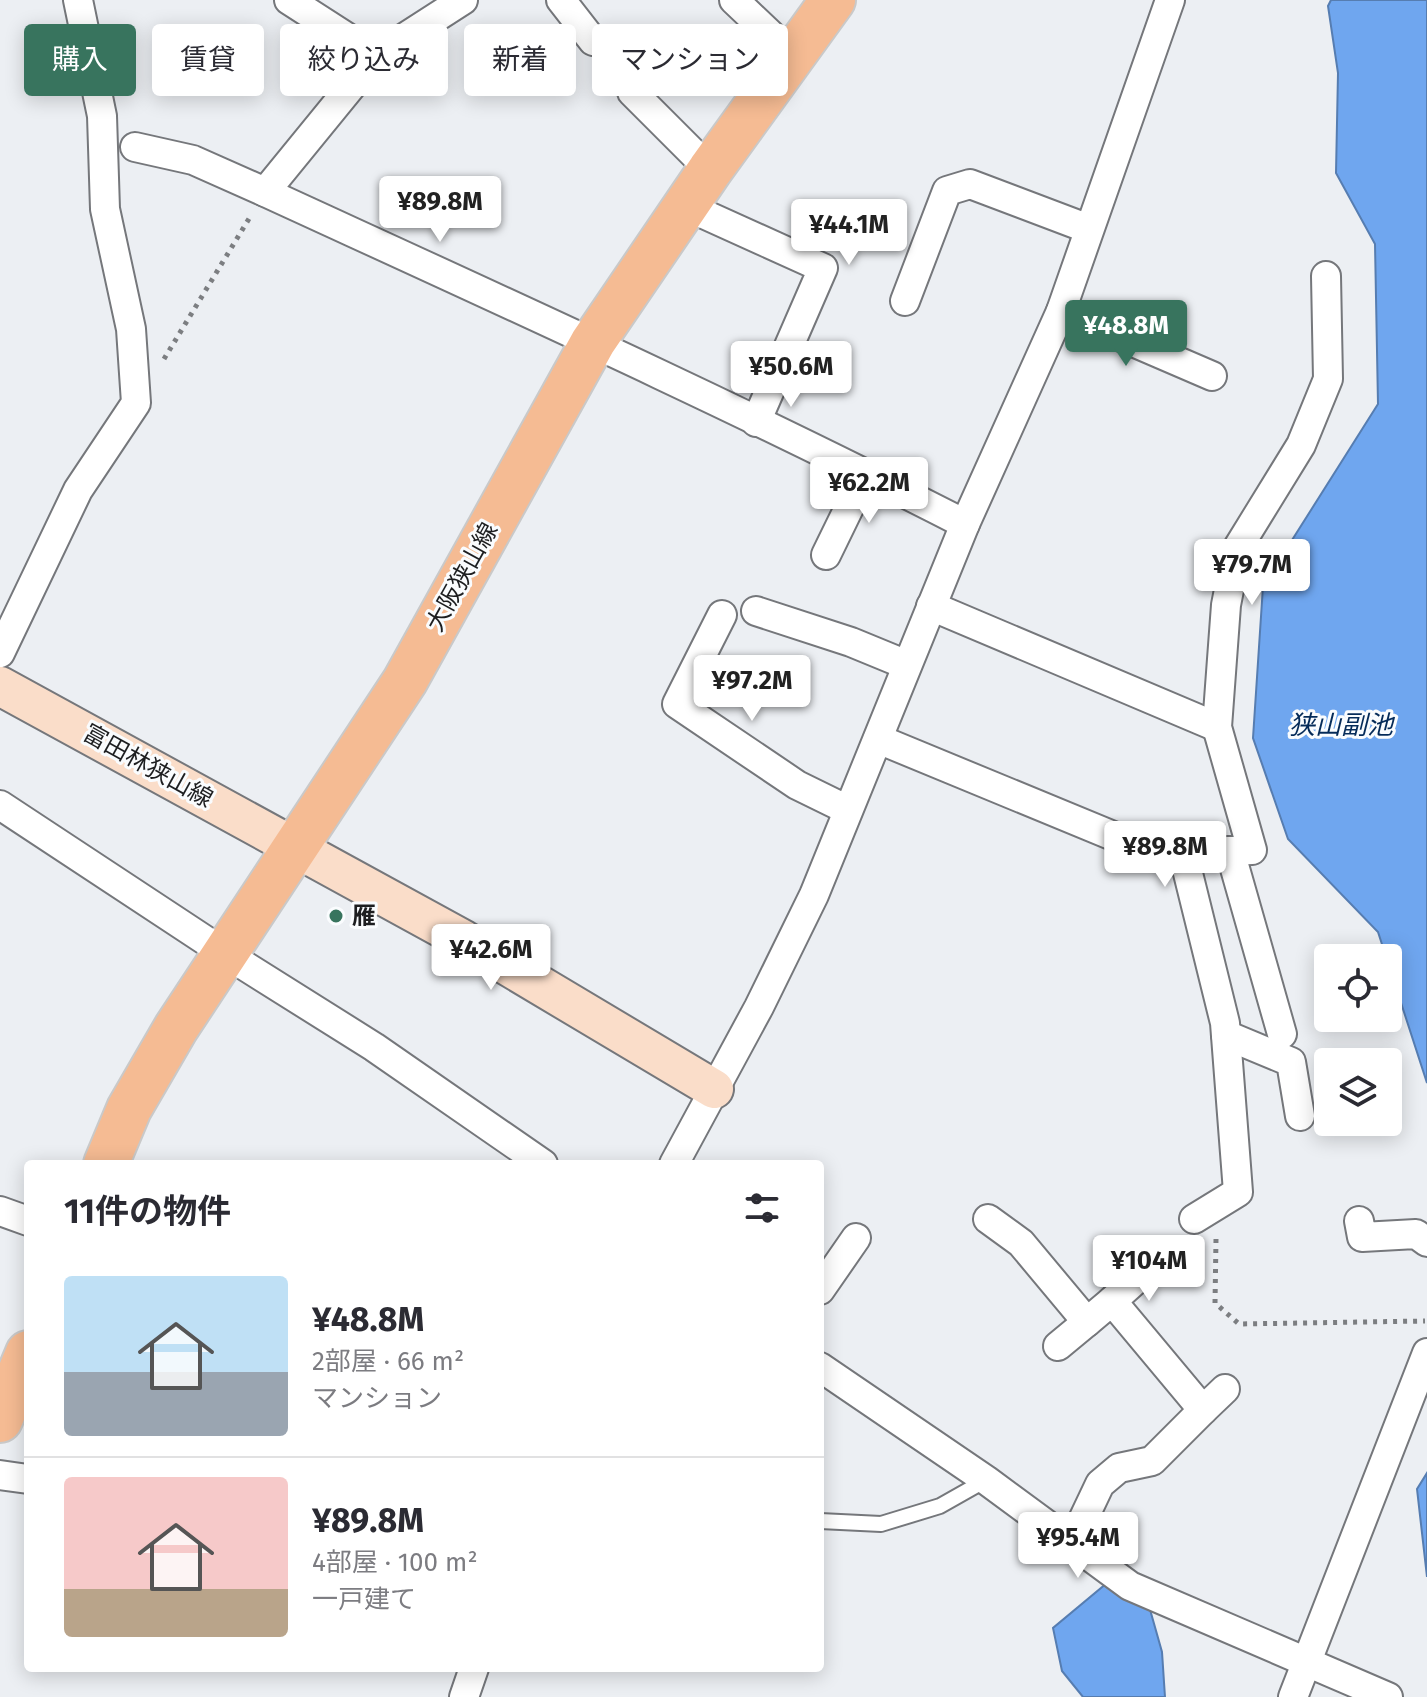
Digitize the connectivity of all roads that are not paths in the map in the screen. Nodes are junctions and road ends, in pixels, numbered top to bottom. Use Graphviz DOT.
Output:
graph roads {
  1 [pos="78,0"];
  2 [pos="289,0"];
  3 [pos="463,0"];
  4 [pos="561,0"];
  5 [pos="734,0"];
  6 [pos="833,0"];
  7 [pos="1170,0"];
  8 [pos="326,24"];
  9 [pos="426,24"];
  10 [pos="592,40"];
  11 [pos="793,56"];
  12 [pos="343,96"];
  13 [pos="636,96"];
  14 [pos="135,147"];
  15 [pos="710,170"];
  16 [pos="265,192"];
  17 [pos="686,206"];
  18 [pos="1089,229"];
  19 [pos="1326,276"];
  20 [pos="905,301"];
  21 [pos="1061,311"];
  22 [pos="593,342"];
  23 [pos="1212,376"];
  24 [pos="756,422"];
  25 [pos="866,473"];
  26 [pos="965,524"];
  27 [pos="826,555"];
  28 [pos="931,606"];
  29 [pos="756,611"];
  30 [pos="722,615"];
  31 [pos="0,653"];
  32 [pos="907,665"];
  33 [pos="0,686"];
  34 [pos="1217,727"];
  35 [pos="878,739"];
  36 [pos="0,805"];
  37 [pos="848,810"];
  38 [pos="296,847"];
  39 [pos="1230,851"];
  40 [pos="1183,853"];
  41 [pos="226,954"];
  42 [pos="1282,1034"];
  43 [pos="1226,1035"];
  44 [pos="714,1089"];
  45 [pos="1300,1116"];
  46 [pos="108,1160"];
  47 [pos="537,1160"];
  48 [pos="676,1160"];
  49 [pos="0,1211"];
  50 [pos="1205,1212"];
  51 [pos="988,1219"];
  52 [pos="24,1220"];
  53 [pos="1359,1221"];
  54 [pos="856,1238"];
  55 [pos="1427,1242"];
  56 [pos="1151,1266"];
  57 [pos="824,1284"];
  58 [pos="1112,1301"];
  59 [pos="1087,1322"];
  60 [pos="1058,1346"];
  61 [pos="1427,1353"];
  62 [pos="24,1363"];
  63 [pos="824,1370"];
  64 [pos="1225,1389"];
  65 [pos="1203,1410"];
  66 [pos="0,1420"];
  67 [pos="0,1475"];
  68 [pos="24,1478"];
  69 [pos="986,1480"];
  70 [pos="824,1521"];
  71 [pos="1072,1543"];
  72 [pos="1305,1662"];
  73 [pos="473,1672"];
  74 [pos="464,1697"];
  75 [pos="1293,1697"];
  76 [pos="1388,1697"];
  1 -- 31 [label="street"];
  2 -- 8 [label="street"];
  3 -- 9 [label="street"];
  4 -- 10 [label="street"];
  5 -- 11 [label="street"];
  6 -- 11 [label="main road, 大阪狭山線"];
  7 -- 18 [label="street"];
  11 -- 15 [label="main road, 大阪狭山線"];
  12 -- 16 [label="street"];
  13 -- 15 [label="street"];
  14 -- 16 [label="street"];
  15 -- 17 [label="main road, 大阪狭山線"];
  16 -- 22 [label="street"];
  17 -- 22 [label="main road, 大阪狭山線"];
  17 -- 24 [label="street"];
  18 -- 20 [label="street"];
  18 -- 21 [label="street"];
  19 -- 34 [label="street"];
  21 -- 23 [label="street"];
  21 -- 26 [label="street"];
  22 -- 24 [label="street"];
  22 -- 38 [label="main road, 大阪狭山線"];
  24 -- 25 [label="street"];
  25 -- 26 [label="street"];
  25 -- 27 [label="street"];
  26 -- 28 [label="street"];
  28 -- 32 [label="street"];
  28 -- 34 [label="street"];
  29 -- 32 [label="street"];
  30 -- 37 [label="street"];
  32 -- 35 [label="street"];
  33 -- 38 [label="street, 富田林狭山線"];
  34 -- 39 [label="street"];
  35 -- 37 [label="street"];
  35 -- 40 [label="street"];
  36 -- 41 [label="street"];
  37 -- 44 [label="street"];
  38 -- 41 [label="main road, 大阪狭山線"];
  38 -- 44 [label="street, 富田林狭山線"];
  39 -- 40 [label="street"];
  39 -- 42 [label="street"];
  40 -- 43 [label="street"];
  41 -- 46 [label="main road, 大阪狭山線"];
  41 -- 47 [label="street"];
  43 -- 45 [label="street"];
  43 -- 50 [label="street"];
  44 -- 48 [label="street"];
  49 -- 52 [label="street"];
  51 -- 59 [label="street"];
  53 -- 55 [label="street"];
  54 -- 57 [label="street"];
  56 -- 58 [label="street"];
  58 -- 59 [label="street"];
  58 -- 65 [label="street"];
  59 -- 60 [label="street"];
  61 -- 72 [label="street"];
  62 -- 66 [label="main road"];
  63 -- 69 [label="street"];
  64 -- 65 [label="street"];
  65 -- 71 [label="street"];
  67 -- 68 [label="street"];
  69 -- 70 [label="lane"];
  69 -- 71 [label="street"];
  71 -- 72 [label="street"];
  72 -- 75 [label="street"];
  72 -- 76 [label="street"];
  73 -- 74 [label="street"];
}
